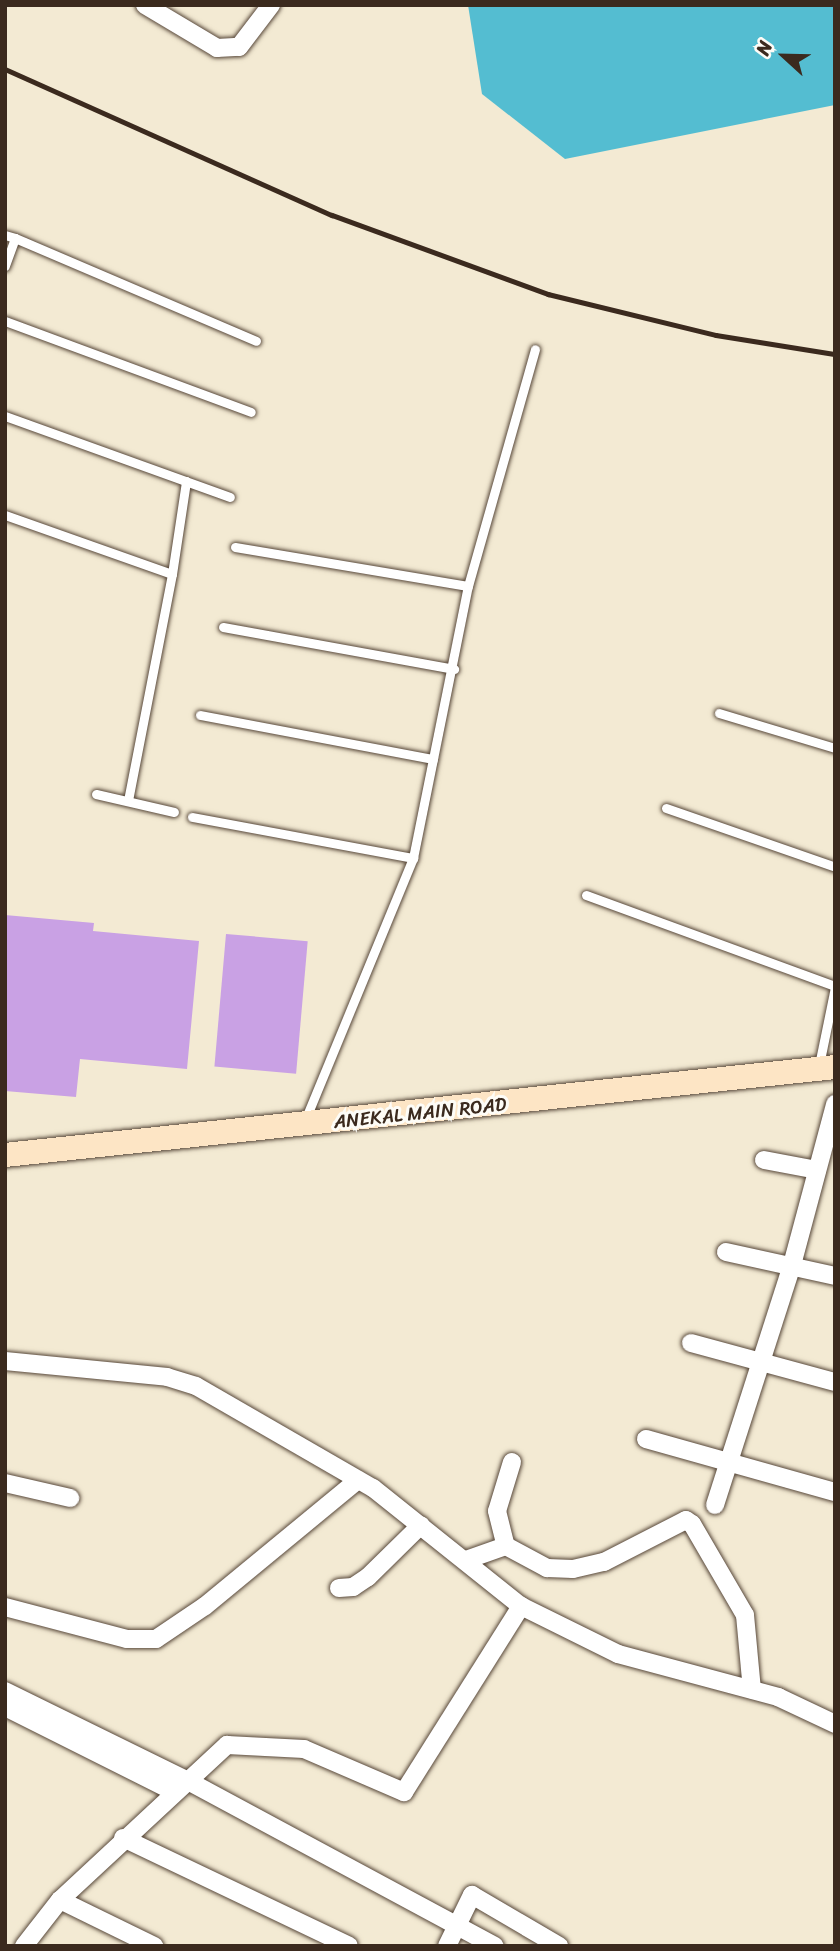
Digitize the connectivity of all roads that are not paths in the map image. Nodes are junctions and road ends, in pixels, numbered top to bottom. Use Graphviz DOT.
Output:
graph roads {
  1 [pos="145,5"];
  2 [pos="271,5"];
  3 [pos="5,235"];
  4 [pos="15,238"];
  5 [pos="5,266"];
  6 [pos="5,321"];
  7 [pos="256,341"];
  8 [pos="535,349"];
  9 [pos="251,412"];
  10 [pos="5,416"];
  11 [pos="186,481"];
  12 [pos="230,497"];
  13 [pos="5,515"];
  14 [pos="235,547"];
  15 [pos="172,574"];
  16 [pos="468,586"];
  17 [pos="223,627"];
  18 [pos="454,669"];
  19 [pos="719,713"];
  20 [pos="200,715"];
  21 [pos="835,748"];
  22 [pos="433,759"];
  23 [pos="96,794"];
  24 [pos="128,800"];
  25 [pos="666,808"];
  26 [pos="174,812"];
  27 [pos="192,817"];
  28 [pos="413,858"];
  29 [pos="835,867"];
  30 [pos="586,895"];
  31 [pos="835,987"];
  32 [pos="827,1069"];
  33 [pos="835,1104"];
  34 [pos="302,1125"];
  35 [pos="5,1155"];
  36 [pos="764,1160"];
  37 [pos="824,1166"];
  38 [pos="726,1252"];
  39 [pos="792,1265"];
  40 [pos="835,1276"];
  41 [pos="691,1343"];
  42 [pos="5,1362"];
  43 [pos="760,1364"];
  44 [pos="835,1382"];
  45 [pos="646,1439"];
  46 [pos="512,1462"];
  47 [pos="728,1464"];
  48 [pos="358,1480"];
  49 [pos="5,1483"];
  50 [pos="835,1492"];
  51 [pos="70,1499"];
  52 [pos="715,1505"];
  53 [pos="421,1525"];
  54 [pos="506,1546"];
  55 [pos="466,1560"];
  56 [pos="339,1588"];
  57 [pos="521,1606"];
  58 [pos="5,1607"];
  59 [pos="752,1690"];
  60 [pos="5,1691"];
  61 [pos="5,1707"];
  62 [pos="835,1724"];
  63 [pos="190,1782"];
  64 [pos="173,1791"];
  65 [pos="123,1838"];
  66 [pos="60,1900"];
  67 [pos="457,1925"];
  68 [pos="24,1946"];
  69 [pos="154,1946"];
  70 [pos="349,1946"];
  71 [pos="447,1946"];
  72 [pos="495,1946"];
  73 [pos="559,1946"];
  1 -- 2 [label="street"];
  3 -- 4 [label="lane"];
  4 -- 5 [label="lane"];
  4 -- 7 [label="lane"];
  6 -- 9 [label="lane"];
  8 -- 16 [label="lane"];
  10 -- 11 [label="lane"];
  11 -- 12 [label="lane"];
  11 -- 15 [label="lane"];
  13 -- 15 [label="lane"];
  14 -- 16 [label="lane"];
  15 -- 24 [label="lane"];
  16 -- 18 [label="lane"];
  17 -- 18 [label="lane"];
  18 -- 22 [label="lane"];
  19 -- 21 [label="lane"];
  20 -- 22 [label="lane"];
  22 -- 28 [label="lane"];
  23 -- 24 [label="lane"];
  24 -- 26 [label="lane"];
  25 -- 29 [label="lane"];
  27 -- 28 [label="lane"];
  28 -- 34 [label="lane"];
  30 -- 31 [label="lane"];
  31 -- 32 [label="lane"];
  32 -- 34 [label="main road, ANEKAL MAIN ROAD"];
  33 -- 37 [label="street"];
  34 -- 35 [label="main road, ANEKAL MAIN ROAD"];
  36 -- 37 [label="street"];
  37 -- 39 [label="street"];
  38 -- 39 [label="street"];
  39 -- 40 [label="street"];
  39 -- 43 [label="street"];
  41 -- 43 [label="street"];
  42 -- 48 [label="street"];
  43 -- 44 [label="street"];
  43 -- 47 [label="street"];
  45 -- 47 [label="street"];
  46 -- 54 [label="street"];
  47 -- 50 [label="street"];
  47 -- 52 [label="street"];
  48 -- 53 [label="street"];
  48 -- 58 [label="street"];
  49 -- 51 [label="street"];
  53 -- 55 [label="street"];
  53 -- 56 [label="street"];
  54 -- 55 [label="street"];
  54 -- 59 [label="street"];
  55 -- 57 [label="street"];
  57 -- 59 [label="street"];
  57 -- 63 [label="street"];
  59 -- 62 [label="street"];
  60 -- 63 [label="street"];
  61 -- 64 [label="street"];
  63 -- 64 [label="street"];
  63 -- 67 [label="street"];
  64 -- 65 [label="street"];
  65 -- 66 [label="street"];
  65 -- 70 [label="street"];
  66 -- 68 [label="street"];
  66 -- 69 [label="street"];
  67 -- 71 [label="street"];
  67 -- 72 [label="street"];
  67 -- 73 [label="street"];
}
